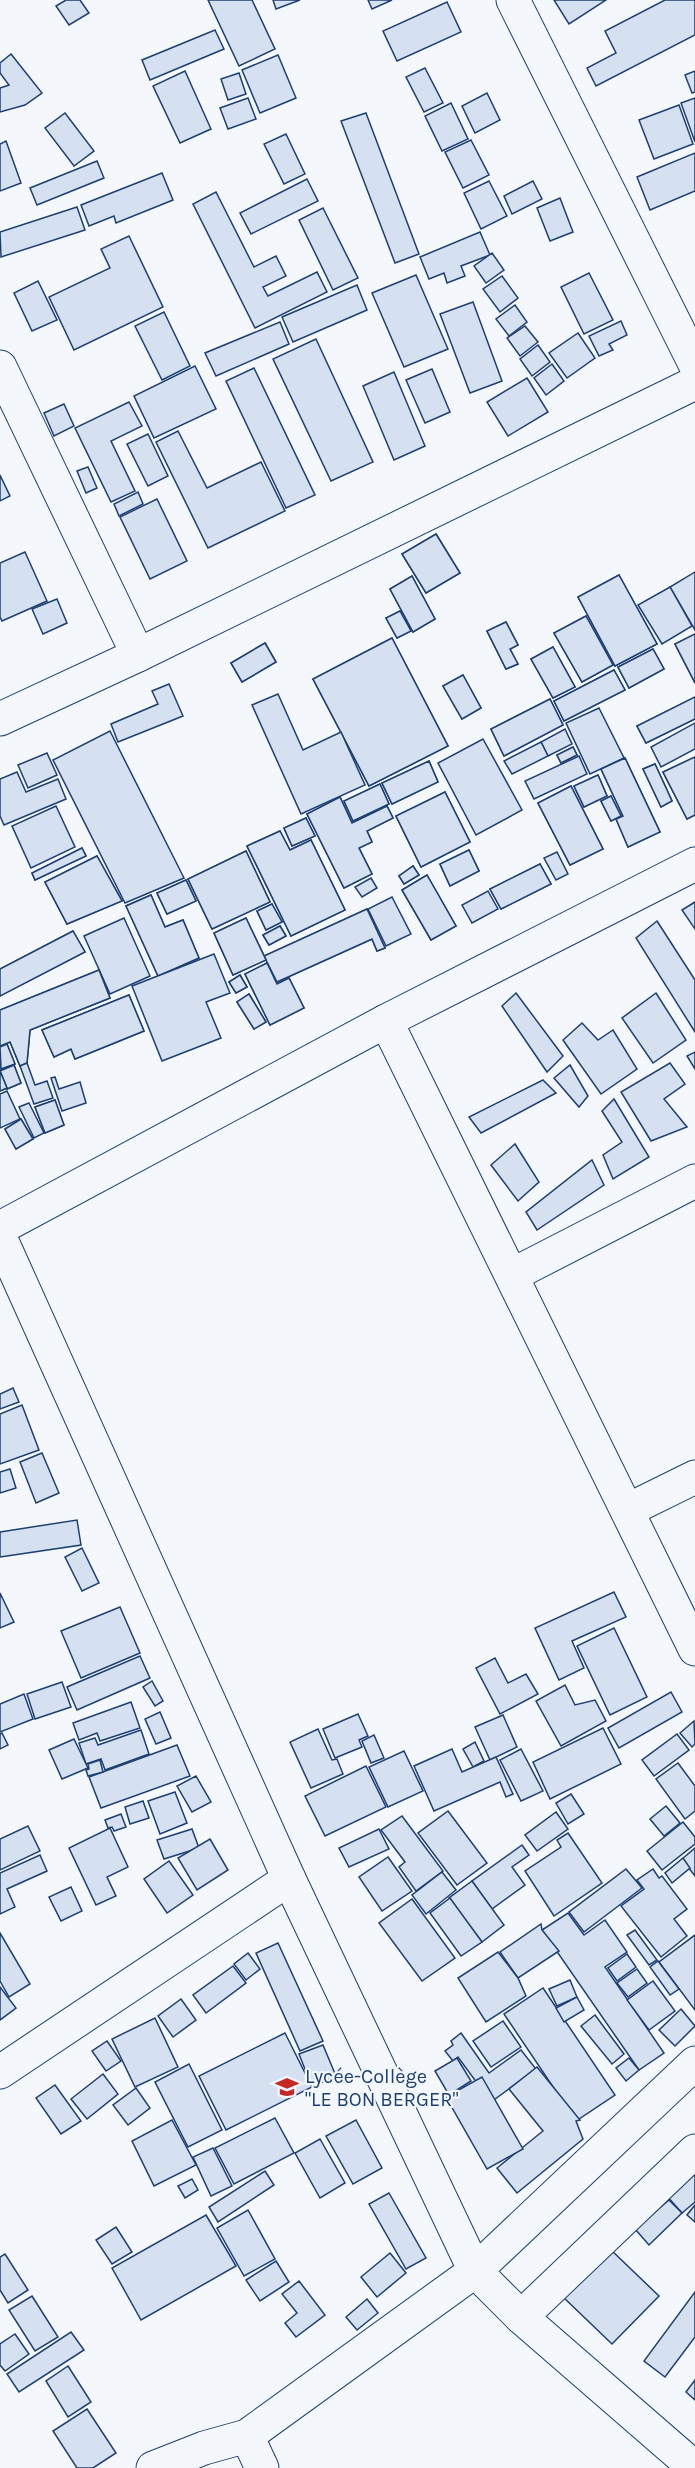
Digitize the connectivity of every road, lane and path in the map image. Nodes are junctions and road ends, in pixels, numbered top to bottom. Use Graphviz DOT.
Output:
graph roads {
  1 [pos="513,0"];
  2 [pos="695,364"];
  3 [pos="0,367"];
  4 [pos="695,383"];
  5 [pos="138,655"];
  6 [pos="0,719"];
  7 [pos="695,864"];
  8 [pos="386,1021"];
  9 [pos="695,1181"];
  10 [pos="0,1228"];
  11 [pos="0,1237"];
  12 [pos="512,1275"];
  13 [pos="695,1477"];
  14 [pos="628,1510"];
  15 [pos="695,1649"];
  16 [pos="290,1879"];
  17 [pos="695,2063"];
  18 [pos="0,2072"];
  19 [pos="695,2151"];
  20 [pos="475,2271"];
  21 [pos="521,2317"];
  22 [pos="247,2436"];
  23 [pos="153,2468"];
  24 [pos="262,2468"];
  25 [pos="695,2468"];
  1 -- 2 [label="street"];
  3 -- 5 [label="street"];
  4 -- 5 [label="street"];
  5 -- 6 [label="street"];
  7 -- 8 [label="street"];
  8 -- 10 [label="street"];
  8 -- 12 [label="street"];
  9 -- 12 [label="street"];
  11 -- 16 [label="street"];
  12 -- 14 [label="street"];
  13 -- 14 [label="street"];
  14 -- 15 [label="street"];
  16 -- 18 [label="street"];
  16 -- 20 [label="street"];
  17 -- 20 [label="street"];
  19 -- 21 [label="street"];
  20 -- 21 [label="street"];
  20 -- 22 [label="street"];
  21 -- 25 [label="street"];
  22 -- 23 [label="street"];
  22 -- 24 [label="street"];
}
